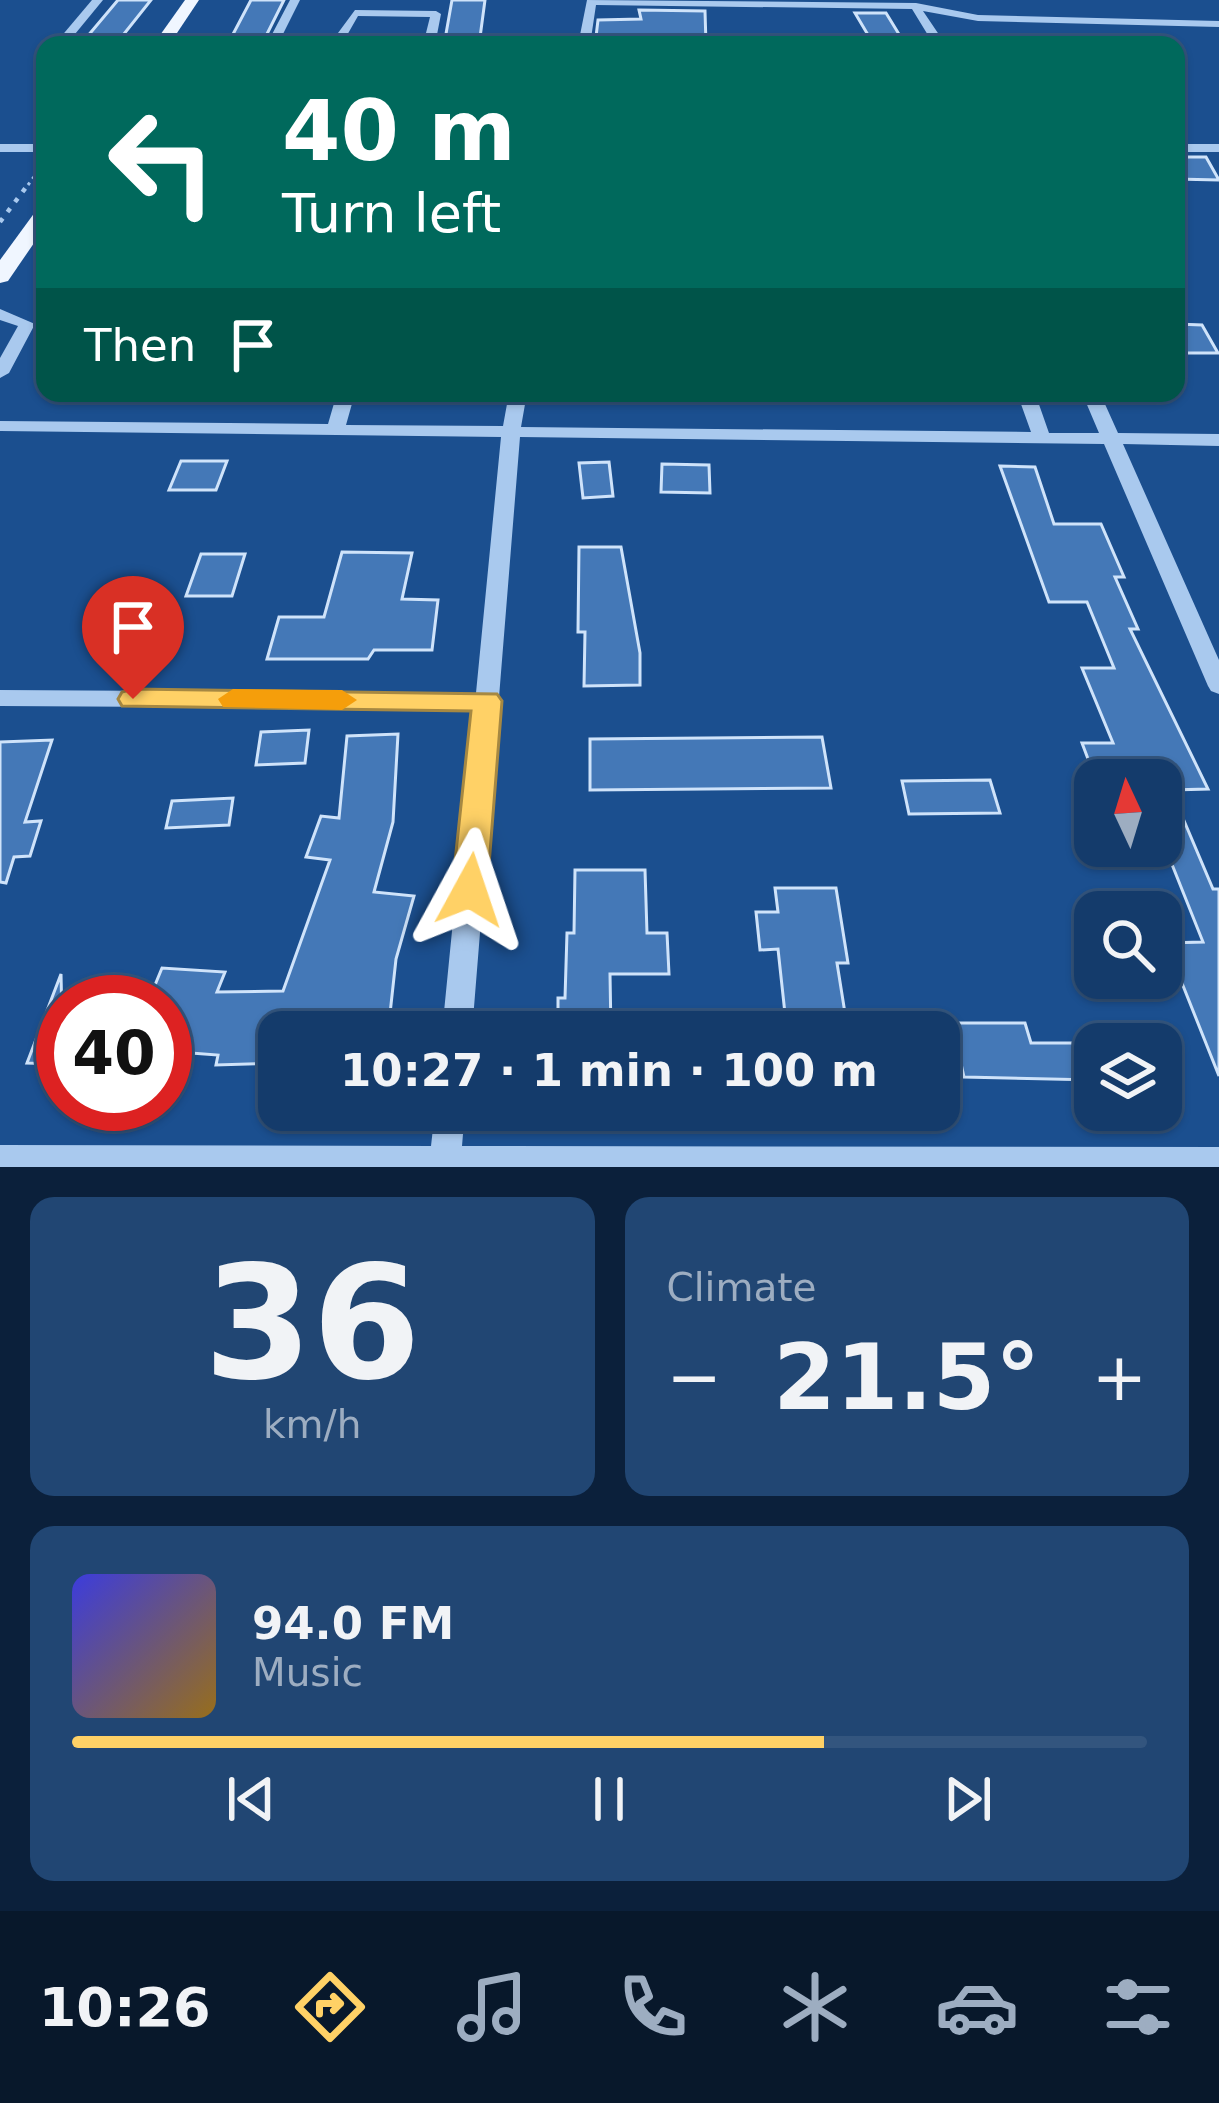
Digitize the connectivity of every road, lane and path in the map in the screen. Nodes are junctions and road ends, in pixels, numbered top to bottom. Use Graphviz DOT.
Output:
graph roads {
  1 [pos="98,0"];
  2 [pos="192,0"];
  3 [pos="295,0"];
  4 [pos="592,1"];
  5 [pos="913,3"];
  6 [pos="1219,24"];
  7 [pos="68,36"];
  8 [pos="170,36"];
  9 [pos="276,36"];
  10 [pos="338,36"];
  11 [pos="431,36"];
  12 [pos="586,36"];
  13 [pos="936,36"];
  14 [pos="0,148"];
  15 [pos="36,148"];
  16 [pos="1185,148"];
  17 [pos="1219,148"];
  18 [pos="36,174"];
  19 [pos="0,222"];
  20 [pos="36,224"];
  21 [pos="1,272"];
  22 [pos="0,314"];
  23 [pos="0,374"];
  24 [pos="343,402"];
  25 [pos="516,402"];
  26 [pos="1029,402"];
  27 [pos="1095,402"];
  28 [pos="0,426"];
  29 [pos="335,430"];
  30 [pos="511,432"];
  31 [pos="1042,438"];
  32 [pos="1111,439"];
  33 [pos="1219,440"];
  34 [pos="1219,686"];
  35 [pos="0,698"];
  36 [pos="487,701"];
  37 [pos="459,1011"];
  38 [pos="448,1131"];
  39 [pos="0,1160"];
  40 [pos="1219,1162"];
  41 [pos="445,1163"];
  42 [pos="932,1164"];
  1 -- 7 [label="street"];
  2 -- 8 [label="main road"];
  3 -- 9 [label="street"];
  4 -- 5 [label="street"];
  4 -- 12 [label="street"];
  5 -- 6 [label="street"];
  5 -- 13 [label="street"];
  10 -- 11 [label="street"];
  14 -- 15 [label="street"];
  16 -- 17 [label="street"];
  18 -- 19 [label="path"];
  20 -- 21 [label="main road"];
  22 -- 23 [label="street"];
  24 -- 29 [label="street"];
  25 -- 30 [label="street"];
  26 -- 31 [label="street"];
  27 -- 32 [label="street"];
  28 -- 29 [label="street"];
  29 -- 30 [label="street"];
  30 -- 31 [label="street"];
  30 -- 36 [label="street"];
  31 -- 32 [label="street"];
  32 -- 33 [label="street"];
  32 -- 34 [label="street"];
  35 -- 36 [label="street"];
  36 -- 37 [label="street"];
  38 -- 41 [label="street"];
  39 -- 41 [label="street"];
  40 -- 42 [label="street"];
  41 -- 42 [label="street"];
}
